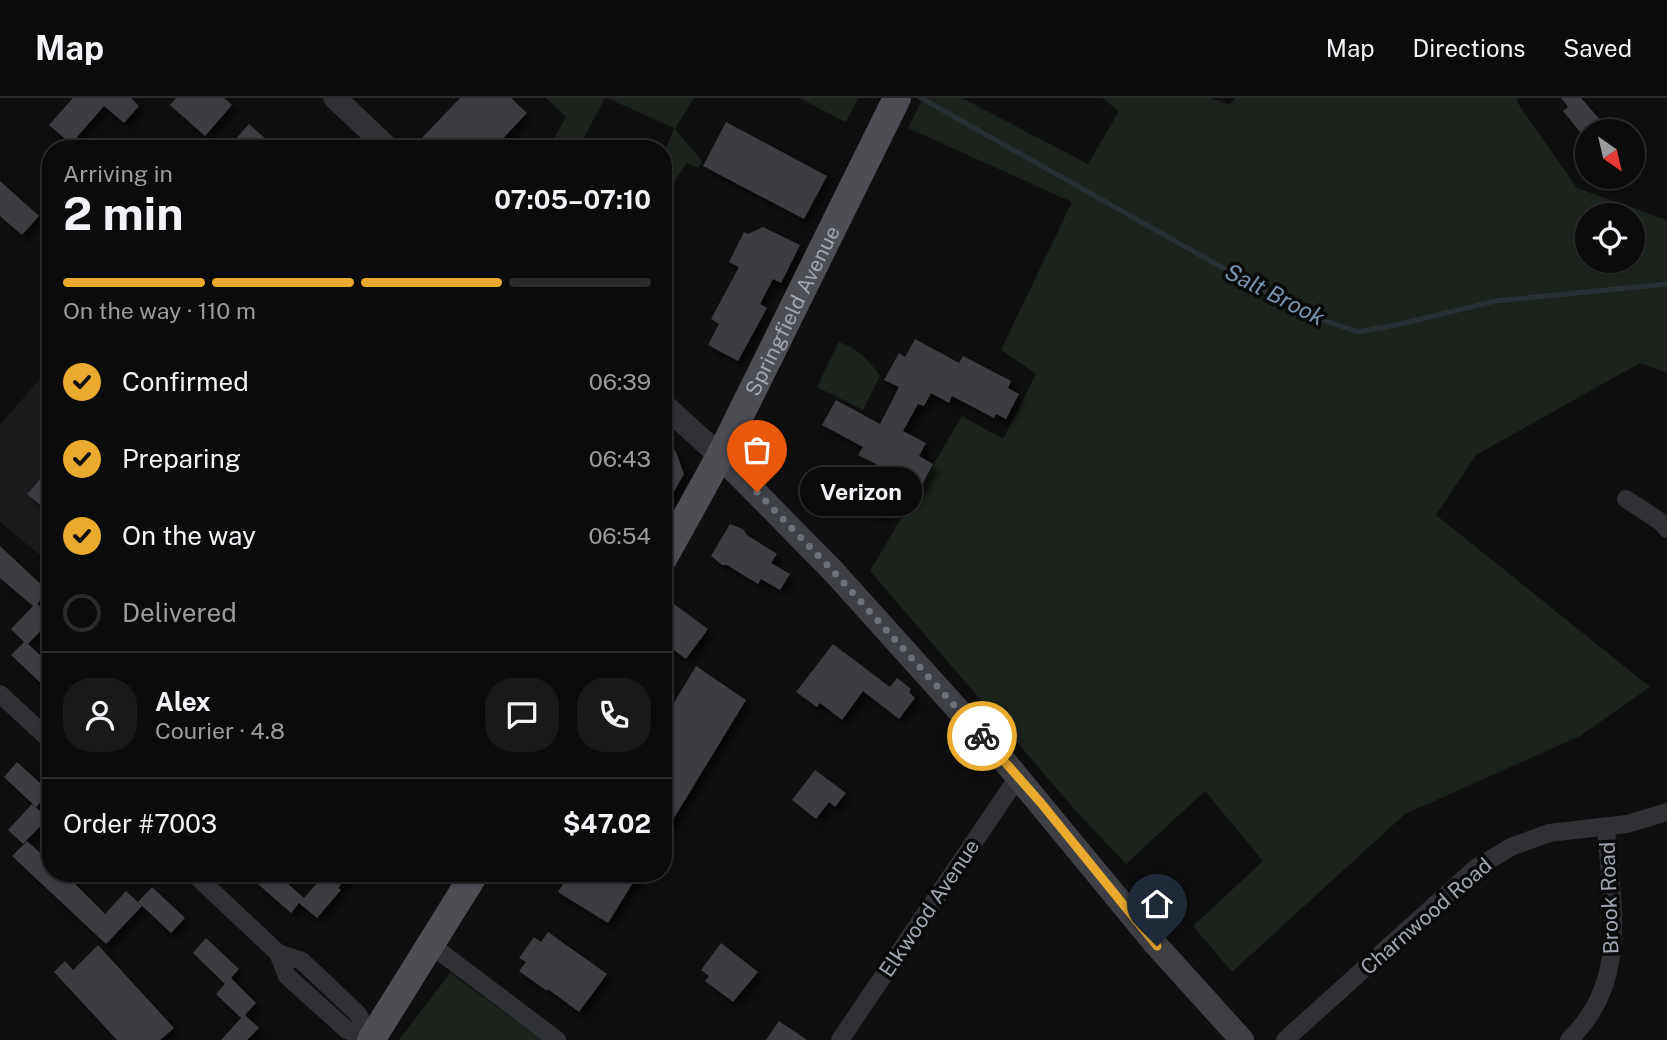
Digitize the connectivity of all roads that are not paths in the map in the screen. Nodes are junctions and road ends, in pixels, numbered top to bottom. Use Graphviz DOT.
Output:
graph roads {
  1 [pos="335,98"];
  2 [pos="894,104"];
  3 [pos="380,140"];
  4 [pos="672,412"];
  5 [pos="720,456"];
  6 [pos="1626,499"];
  7 [pos="1667,529"];
  8 [pos="672,543"];
  9 [pos="0,694"];
  10 [pos="42,733"];
  11 [pos="1018,777"];
  12 [pos="1667,812"];
  13 [pos="1606,828"];
  14 [pos="203,882"];
  15 [pos="470,882"];
  16 [pos="431,945"];
  17 [pos="1238,1039"];
  18 [pos="371,1040"];
  19 [pos="556,1040"];
  20 [pos="840,1040"];
  21 [pos="1285,1040"];
  22 [pos="1569,1040"];
  1 -- 3 [label="street"];
  2 -- 5 [label="main road, Springfield Avenue"];
  4 -- 5 [label="street"];
  5 -- 8 [label="main road, Springfield Avenue"];
  5 -- 11 [label="main road"];
  6 -- 7 [label="street"];
  9 -- 10 [label="street"];
  11 -- 17 [label="main road"];
  11 -- 20 [label="street, Elkwood Avenue"];
  12 -- 13 [label="street, Charnwood Road"];
  13 -- 21 [label="street, Charnwood Road"];
  13 -- 22 [label="street, Brook Road"];
  14 -- 18 [label="street"];
  15 -- 16 [label="main road"];
  16 -- 18 [label="main road"];
  16 -- 19 [label="street"];
}
